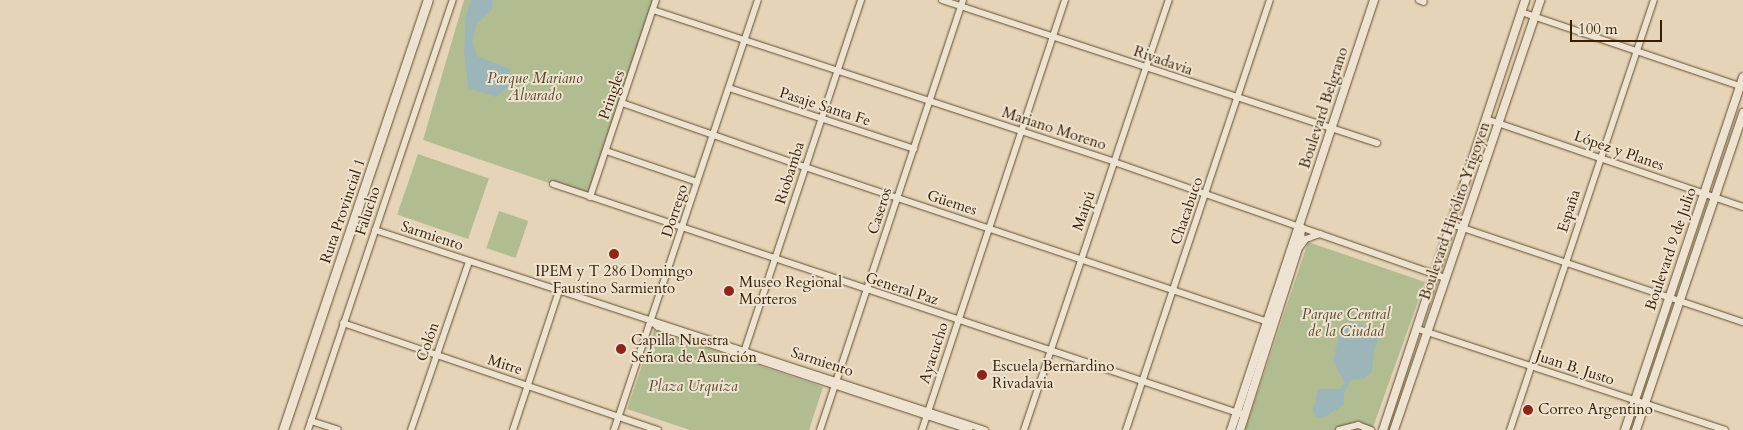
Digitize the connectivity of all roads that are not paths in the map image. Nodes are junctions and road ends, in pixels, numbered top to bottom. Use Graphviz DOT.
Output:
graph roads {
  1 [pos="428,0"];
  2 [pos="453,0"];
  3 [pos="656,0"];
  4 [pos="758,0"];
  5 [pos="861,0"];
  6 [pos="942,0"];
  7 [pos="1065,0"];
  8 [pos="1168,0"];
  9 [pos="1270,0"];
  10 [pos="1374,0"];
  11 [pos="1525,0"];
  12 [pos="1540,0"];
  13 [pos="1654,0"];
  14 [pos="962,3"];
  15 [pos="653,10"];
  16 [pos="1521,12"];
  17 [pos="1535,17"];
  18 [pos="1053,37"];
  19 [pos="745,39"];
  20 [pos="1636,51"];
  21 [pos="1146,68"];
  22 [pos="838,70"];
  23 [pos="1743,77"];
  24 [pos="1742,86"];
  25 [pos="729,88"];
  26 [pos="1237,99"];
  27 [pos="930,101"];
  28 [pos="622,103"];
  29 [pos="1743,113"];
  30 [pos="821,119"];
  31 [pos="1486,119"];
  32 [pos="1499,124"];
  33 [pos="1331,129"];
  34 [pos="1022,132"];
  35 [pos="713,136"];
  36 [pos="1377,143"];
  37 [pos="914,149"];
  38 [pos="606,151"];
  39 [pos="1600,158"];
  40 [pos="1114,162"];
  41 [pos="805,168"];
  42 [pos="698,182"];
  43 [pos="553,184"];
  44 [pos="1206,193"];
  45 [pos="1704,193"];
  46 [pos="590,197"];
  47 [pos="1715,197"];
  48 [pos="897,198"];
  49 [pos="1743,207"];
  50 [pos="1451,224"];
  51 [pos="1301,226"];
  52 [pos="682,228"];
  53 [pos="989,228"];
  54 [pos="1464,228"];
  55 [pos="375,230"];
  56 [pos="1321,234"];
  57 [pos="1298,250"];
  58 [pos="775,259"];
  59 [pos="1081,260"];
  60 [pos="469,262"];
  61 [pos="1565,264"];
  62 [pos="1435,274"];
  63 [pos="1446,278"];
  64 [pos="866,290"];
  65 [pos="1173,290"];
  66 [pos="560,292"];
  67 [pos="1669,298"];
  68 [pos="1680,302"];
  69 [pos="958,320"];
  70 [pos="651,321"];
  71 [pos="1267,321"];
  72 [pos="1743,322"];
  73 [pos="344,323"];
  74 [pos="1275,324"];
  75 [pos="1418,329"];
  76 [pos="1428,332"];
  77 [pos="1051,350"];
  78 [pos="744,352"];
  79 [pos="437,356"];
  80 [pos="1531,366"];
  81 [pos="1142,381"];
  82 [pos="835,383"];
  83 [pos="528,385"];
  84 [pos="1634,400"];
  85 [pos="1645,404"];
  86 [pos="928,413"];
  87 [pos="1241,414"];
  88 [pos="619,417"];
  89 [pos="311,421"];
  90 [pos="283,430"];
  91 [pos="308,430"];
  92 [pos="338,430"];
  93 [pos="412,430"];
  94 [pos="513,430"];
  95 [pos="614,430"];
  96 [pos="658,430"];
  97 [pos="820,430"];
  98 [pos="922,430"];
  99 [pos="969,430"];
  100 [pos="985,430"];
  101 [pos="1024,430"];
  102 [pos="1126,430"];
  103 [pos="1231,430"];
  104 [pos="1240,430"];
  105 [pos="1339,430"];
  106 [pos="1371,430"];
  107 [pos="1383,430"];
  108 [pos="1394,430"];
  109 [pos="1510,430"];
  110 [pos="1625,430"];
  111 [pos="1636,430"];
  112 [pos="1725,430"];
  1 -- 90 [label="main road, Ruta Provincial 1"];
  2 -- 55 [label="street, Falucho"];
  3 -- 15 [label="street, Pringles"];
  4 -- 19 [label="street, Dorrego"];
  5 -- 22 [label="street, Riobamba"];
  6 -- 14 [label="street, Rivadavia"];
  7 -- 18 [label="street, Ayacucho"];
  8 -- 21 [label="street, Maipú"];
  9 -- 26 [label="street, Chacabuco"];
  10 -- 33 [label="street, Boulevard Belgrano"];
  11 -- 16 [label="street, Boulevard Hipólito Yrigoyen"];
  12 -- 17 [label="street, Boulevard Hipólito Yrigoyen"];
  13 -- 20 [label="street, España"];
  14 -- 18 [label="street, Rivadavia"];
  14 -- 27 [label="street, Caseros"];
  15 -- 19 [label="street, Mariano Moreno"];
  15 -- 28 [label="street, Pringles"];
  16 -- 17 [label="street"];
  16 -- 31 [label="street, Boulevard Hipólito Yrigoyen"];
  17 -- 20 [label="street"];
  17 -- 32 [label="street, Boulevard Hipólito Yrigoyen"];
  18 -- 21 [label="street, Rivadavia"];
  18 -- 34 [label="street, Ayacucho"];
  19 -- 22 [label="street, Mariano Moreno"];
  19 -- 25 [label="street, Dorrego"];
  20 -- 24 [label="street"];
  20 -- 39 [label="street, España"];
  21 -- 26 [label="street, Rivadavia"];
  21 -- 40 [label="street, Maipú"];
  22 -- 27 [label="street, Mariano Moreno"];
  22 -- 30 [label="street, Riobamba"];
  23 -- 24 [label="street, Boulevard 9 de Julio"];
  24 -- 45 [label="street, Boulevard 9 de Julio"];
  25 -- 30 [label="street, Pasaje Santa Fe"];
  25 -- 35 [label="street, Dorrego"];
  26 -- 33 [label="street, Rivadavia"];
  26 -- 44 [label="street, Chacabuco"];
  27 -- 34 [label="street, Mariano Moreno"];
  27 -- 37 [label="street, Caseros"];
  28 -- 35 [label="street, Güemes"];
  28 -- 38 [label="street, Pringles"];
  29 -- 47 [label="street, Boulevard 9 de Julio"];
  30 -- 37 [label="street, Pasaje Santa Fe"];
  30 -- 41 [label="street, Riobamba"];
  31 -- 32 [label="street, López y Planes"];
  31 -- 50 [label="street, Boulevard Hipólito Yrigoyen"];
  32 -- 39 [label="street, López y Planes"];
  32 -- 54 [label="street, Boulevard Hipólito Yrigoyen"];
  33 -- 36 [label="street, Rivadavia"];
  33 -- 51 [label="street, Boulevard Belgrano"];
  34 -- 40 [label="street, Mariano Moreno"];
  34 -- 53 [label="street, Ayacucho"];
  35 -- 41 [label="street, Güemes"];
  35 -- 42 [label="street, Dorrego"];
  37 -- 48 [label="street, Caseros"];
  38 -- 42 [label="street"];
  38 -- 46 [label="street, Pringles"];
  39 -- 45 [label="street, López y Planes"];
  39 -- 61 [label="street, España"];
  40 -- 44 [label="street, Mariano Moreno"];
  40 -- 59 [label="street, Maipú"];
  41 -- 48 [label="street, Güemes"];
  41 -- 58 [label="street, Riobamba"];
  42 -- 52 [label="street, Dorrego"];
  43 -- 46 [label="street, General Paz"];
  44 -- 51 [label="street, Mariano Moreno"];
  44 -- 65 [label="street, Chacabuco"];
  45 -- 47 [label="street, López y Planes"];
  45 -- 67 [label="street, Boulevard 9 de Julio"];
  46 -- 52 [label="street, General Paz"];
  47 -- 49 [label="street, López y Planes"];
  47 -- 68 [label="street, Boulevard 9 de Julio"];
  48 -- 53 [label="street, Güemes"];
  48 -- 64 [label="street, Caseros"];
  50 -- 54 [label="street"];
  50 -- 62 [label="street, Boulevard Hipólito Yrigoyen"];
  51 -- 56 [label="street, Mariano Moreno"];
  51 -- 57 [label="street, Boulevard Belgrano"];
  51 -- 71 [label="street, Boulevard Belgrano"];
  52 -- 58 [label="street, General Paz"];
  52 -- 70 [label="street, Dorrego"];
  53 -- 59 [label="street, Güemes"];
  53 -- 69 [label="street, Ayacucho"];
  54 -- 61 [label="street"];
  54 -- 63 [label="street, Boulevard Hipólito Yrigoyen"];
  55 -- 60 [label="street, Sarmiento"];
  55 -- 73 [label="street, Falucho"];
  56 -- 57 [label="street"];
  56 -- 62 [label="street, Mariano Moreno"];
  57 -- 74 [label="street, Boulevard Belgrano"];
  58 -- 64 [label="street, General Paz"];
  58 -- 78 [label="street, Riobamba"];
  59 -- 65 [label="street, Güemes"];
  59 -- 77 [label="street, Maipú"];
  60 -- 66 [label="street, Sarmiento"];
  60 -- 79 [label="street, Colón"];
  61 -- 67 [label="street"];
  61 -- 80 [label="street, España"];
  62 -- 63 [label="street, Mariano Moreno"];
  62 -- 75 [label="street, Boulevard Hipólito Yrigoyen"];
  63 -- 76 [label="street, Boulevard Hipólito Yrigoyen"];
  64 -- 69 [label="street, General Paz"];
  64 -- 82 [label="street, Caseros"];
  65 -- 71 [label="street, Güemes"];
  65 -- 81 [label="street, Chacabuco"];
  66 -- 70 [label="street, Sarmiento"];
  66 -- 83 [label="street"];
  67 -- 68 [label="street"];
  67 -- 84 [label="street, Boulevard 9 de Julio"];
  68 -- 72 [label="street"];
  68 -- 85 [label="street, Boulevard 9 de Julio"];
  69 -- 77 [label="street, General Paz"];
  69 -- 86 [label="street, Ayacucho"];
  70 -- 78 [label="street, Sarmiento"];
  70 -- 88 [label="street, Dorrego"];
  71 -- 74 [label="street, Güemes"];
  71 -- 87 [label="street, Boulevard Belgrano"];
  73 -- 79 [label="street, Mitre"];
  73 -- 89 [label="street, Falucho"];
  74 -- 87 [label="street, Boulevard Belgrano"];
  75 -- 76 [label="street, Juan B. Justo"];
  75 -- 107 [label="street, Boulevard Hipólito Yrigoyen"];
  76 -- 80 [label="street, Juan B. Justo"];
  76 -- 108 [label="street, Boulevard Hipólito Yrigoyen"];
  77 -- 81 [label="street, General Paz"];
  77 -- 101 [label="street, Maipú"];
  78 -- 82 [label="street, Sarmiento"];
  79 -- 83 [label="street, Mitre"];
  79 -- 93 [label="street, Colón"];
  80 -- 84 [label="street, Juan B. Justo"];
  80 -- 109 [label="street, España"];
  81 -- 87 [label="street, General Paz"];
  81 -- 102 [label="street, Chacabuco"];
  82 -- 86 [label="street, Sarmiento"];
  82 -- 97 [label="street, Caseros"];
  83 -- 88 [label="street, Mitre"];
  83 -- 94 [label="street"];
  84 -- 85 [label="street, Juan B. Justo"];
  84 -- 110 [label="street, Boulevard 9 de Julio"];
  85 -- 111 [label="street, Boulevard 9 de Julio"];
  85 -- 112 [label="street, Juan B. Justo"];
  86 -- 98 [label="street, Ayacucho"];
  86 -- 99 [label="street, Sarmiento"];
  86 -- 100 [label="street, Sarmiento"];
  87 -- 103 [label="street, Boulevard Belgrano"];
  87 -- 104 [label="street, Boulevard Belgrano"];
  88 -- 95 [label="street, Dorrego"];
  88 -- 96 [label="street, Mitre"];
  89 -- 91 [label="street, Falucho"];
  89 -- 92 [label="street"];
  105 -- 106 [label="street"];
}
